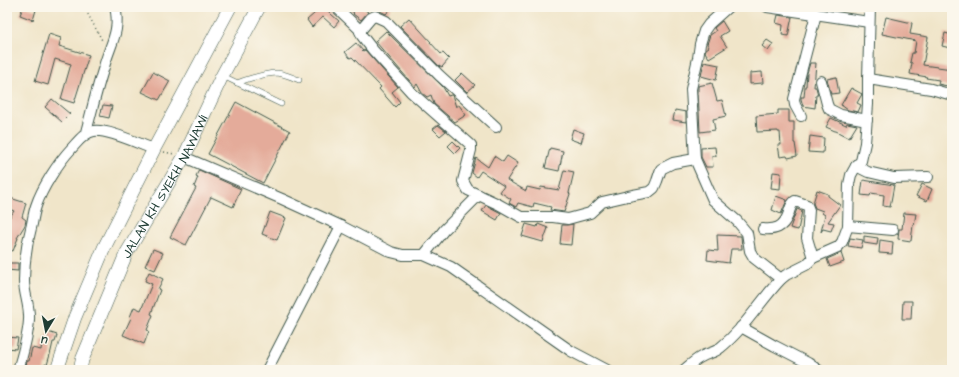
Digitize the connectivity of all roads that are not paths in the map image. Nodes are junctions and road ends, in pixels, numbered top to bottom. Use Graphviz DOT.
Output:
graph roads {
  1 [pos="115,7"];
  2 [pos="230,7"];
  3 [pos="259,7"];
  4 [pos="336,7"];
  5 [pos="728,7"];
  6 [pos="767,7"];
  7 [pos="870,7"];
  8 [pos="816,14"];
  9 [pos="870,22"];
  10 [pos="360,31"];
  11 [pos="222,76"];
  12 [pos="868,79"];
  13 [pos="298,80"];
  14 [pos="821,81"];
  15 [pos="237,83"];
  16 [pos="952,95"];
  17 [pos="281,104"];
  18 [pos="801,116"];
  19 [pos="867,120"];
  20 [pos="496,127"];
  21 [pos="86,132"];
  22 [pos="154,149"];
  23 [pos="184,157"];
  24 [pos="695,159"];
  25 [pos="856,166"];
  26 [pos="928,177"];
  27 [pos="479,195"];
  28 [pos="341,226"];
  29 [pos="848,226"];
  30 [pos="763,229"];
  31 [pos="893,230"];
  32 [pos="424,255"];
  33 [pos="813,258"];
  34 [pos="781,279"];
  35 [pos="741,327"];
  36 [pos="18,370"];
  37 [pos="57,370"];
  38 [pos="80,370"];
  39 [pos="267,370"];
  40 [pos="607,370"];
  41 [pos="684,370"];
  42 [pos="818,370"];
  1 -- 21 [label="street"];
  2 -- 22 [label="main road, JALAN KH SYEKH NAWAWI"];
  3 -- 11 [label="main road, JALAN KH SYEKH NAWAWI"];
  4 -- 10 [label="street"];
  5 -- 24 [label="street"];
  6 -- 8 [label="street"];
  7 -- 9 [label="street"];
  8 -- 9 [label="street"];
  8 -- 18 [label="street"];
  9 -- 12 [label="street"];
  10 -- 20 [label="street"];
  10 -- 27 [label="street"];
  11 -- 15 [label="lane"];
  11 -- 23 [label="main road, JALAN KH SYEKH NAWAWI"];
  12 -- 16 [label="street"];
  12 -- 19 [label="street"];
  13 -- 15 [label="lane"];
  14 -- 19 [label="street"];
  15 -- 17 [label="lane"];
  19 -- 25 [label="street"];
  21 -- 22 [label="street"];
  21 -- 36 [label="street"];
  22 -- 37 [label="main road, JALAN KH SYEKH NAWAWI"];
  23 -- 28 [label="street"];
  23 -- 38 [label="main road, JALAN KH SYEKH NAWAWI"];
  24 -- 27 [label="street"];
  24 -- 34 [label="street"];
  25 -- 26 [label="street"];
  25 -- 29 [label="street"];
  27 -- 32 [label="street"];
  28 -- 32 [label="street"];
  28 -- 39 [label="street"];
  29 -- 31 [label="street"];
  29 -- 33 [label="street"];
  30 -- 33 [label="street"];
  32 -- 40 [label="street"];
  33 -- 34 [label="street"];
  34 -- 35 [label="street"];
  35 -- 41 [label="street"];
  35 -- 42 [label="street"];
}
